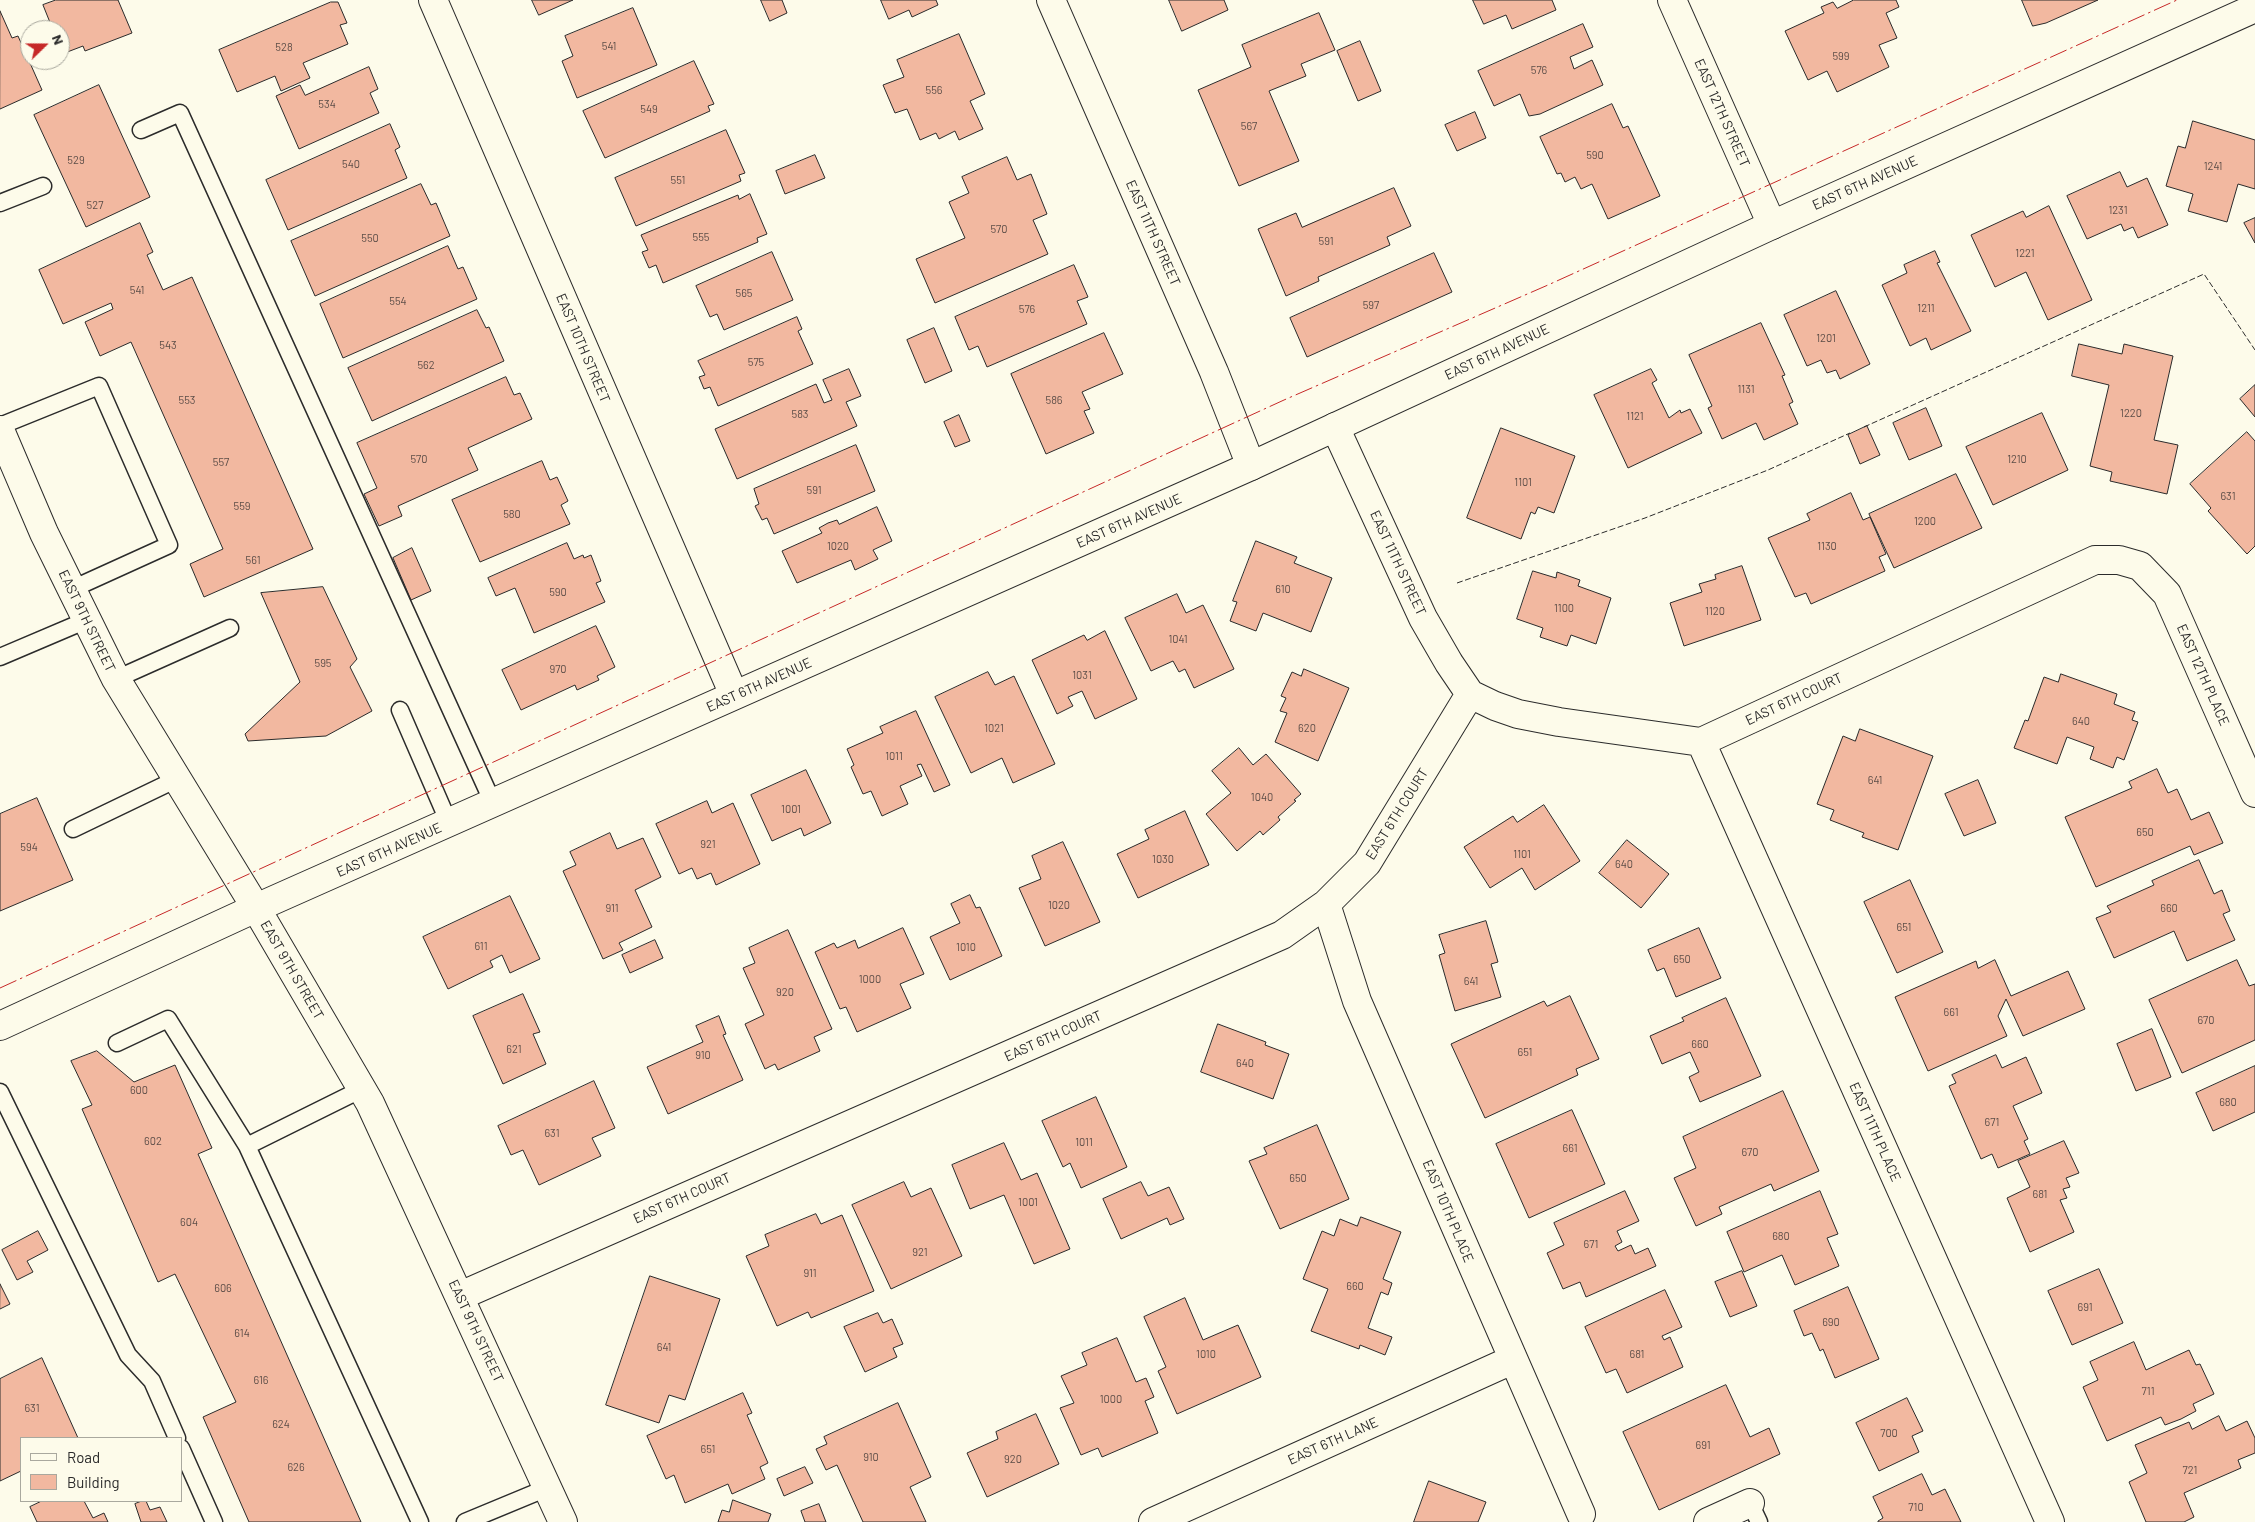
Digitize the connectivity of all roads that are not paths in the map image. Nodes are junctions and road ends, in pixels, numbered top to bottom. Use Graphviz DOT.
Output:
graph roads {
  1 [pos="432,0"];
  2 [pos="1051,0"];
  3 [pos="1672,0"];
  4 [pos="2255,8"];
  5 [pos="141,130"];
  6 [pos="43,186"];
  7 [pos="0,203"];
  8 [pos="1772,225"];
  9 [pos="1335,427"];
  10 [pos="0,428"];
  11 [pos="1251,466"];
  12 [pos="2140,566"];
  13 [pos="72,589"];
  14 [pos="87,620"];
  15 [pos="230,628"];
  16 [pos="0,658"];
  17 [pos="116,679"];
  18 [pos="1470,694"];
  19 [pos="734,695"];
  20 [pos="400,710"];
  21 [pos="1701,742"];
  22 [pos="177,779"];
  23 [pos="2255,793"];
  24 [pos="493,803"];
  25 [pos="449,823"];
  26 [pos="73,829"];
  27 [pos="1326,904"];
  28 [pos="256,908"];
  29 [pos="0,1026"];
  30 [pos="117,1043"];
  31 [pos="362,1089"];
  32 [pos="0,1092"];
  33 [pos="247,1146"];
  34 [pos="460,1296"];
  35 [pos="1512,1360"];
  36 [pos="177,1437"];
  37 [pos="182,1450"];
  38 [pos="547,1488"];
  39 [pos="1755,1512"];
  40 [pos="1581,1514"];
  41 [pos="214,1522"];
  42 [pos="420,1522"];
  43 [pos="465,1522"];
  44 [pos="563,1522"];
  45 [pos="1154,1522"];
  46 [pos="1708,1522"];
  47 [pos="2050,1522"];
  1 -- 19 [label="street, EAST 10TH STREET"];
  2 -- 11 [label="street, EAST 11TH STREET"];
  3 -- 8 [label="street, EAST 12TH STREET"];
  4 -- 8 [label="street, EAST 6TH AVENUE"];
  5 -- 24 [label="lane"];
  6 -- 7 [label="lane"];
  8 -- 9 [label="street, EAST 6TH AVENUE"];
  9 -- 11 [label="street, EAST 6TH AVENUE"];
  9 -- 18 [label="street, EAST 11TH STREET"];
  10 -- 13 [label="street, EAST 9TH STREET"];
  10 -- 13 [label="lane"];
  11 -- 19 [label="street, EAST 6TH AVENUE"];
  12 -- 21 [label="street, EAST 6TH COURT"];
  12 -- 23 [label="street, EAST 12TH PLACE"];
  13 -- 14 [label="street, EAST 9TH STREET"];
  14 -- 16 [label="lane"];
  14 -- 17 [label="street, EAST 9TH STREET"];
  15 -- 17 [label="lane"];
  17 -- 22 [label="street, EAST 9TH STREET"];
  18 -- 21 [label="street"];
  18 -- 27 [label="street, EAST 6TH COURT"];
  19 -- 24 [label="street, EAST 6TH AVENUE"];
  20 -- 25 [label="lane"];
  21 -- 47 [label="street, EAST 11TH PLACE"];
  22 -- 26 [label="lane"];
  22 -- 28 [label="street, EAST 9TH STREET"];
  24 -- 25 [label="street, EAST 6TH AVENUE"];
  25 -- 28 [label="street, EAST 6TH AVENUE"];
  27 -- 34 [label="street, EAST 6TH COURT"];
  27 -- 35 [label="street, EAST 10TH PLACE"];
  28 -- 29 [label="street, EAST 6TH AVENUE"];
  28 -- 31 [label="street, EAST 9TH STREET"];
  30 -- 33 [label="lane"];
  31 -- 33 [label="lane"];
  31 -- 34 [label="street, EAST 9TH STREET"];
  32 -- 36 [label="lane"];
  33 -- 42 [label="lane"];
  34 -- 38 [label="street, EAST 9TH STREET"];
  35 -- 40 [label="street, EAST 10TH PLACE"];
  35 -- 45 [label="street, EAST 6TH LANE"];
  37 -- 41 [label="lane"];
  38 -- 43 [label="lane"];
  38 -- 44 [label="street, EAST 9TH STREET"];
  39 -- 46 [label="street"];
}
